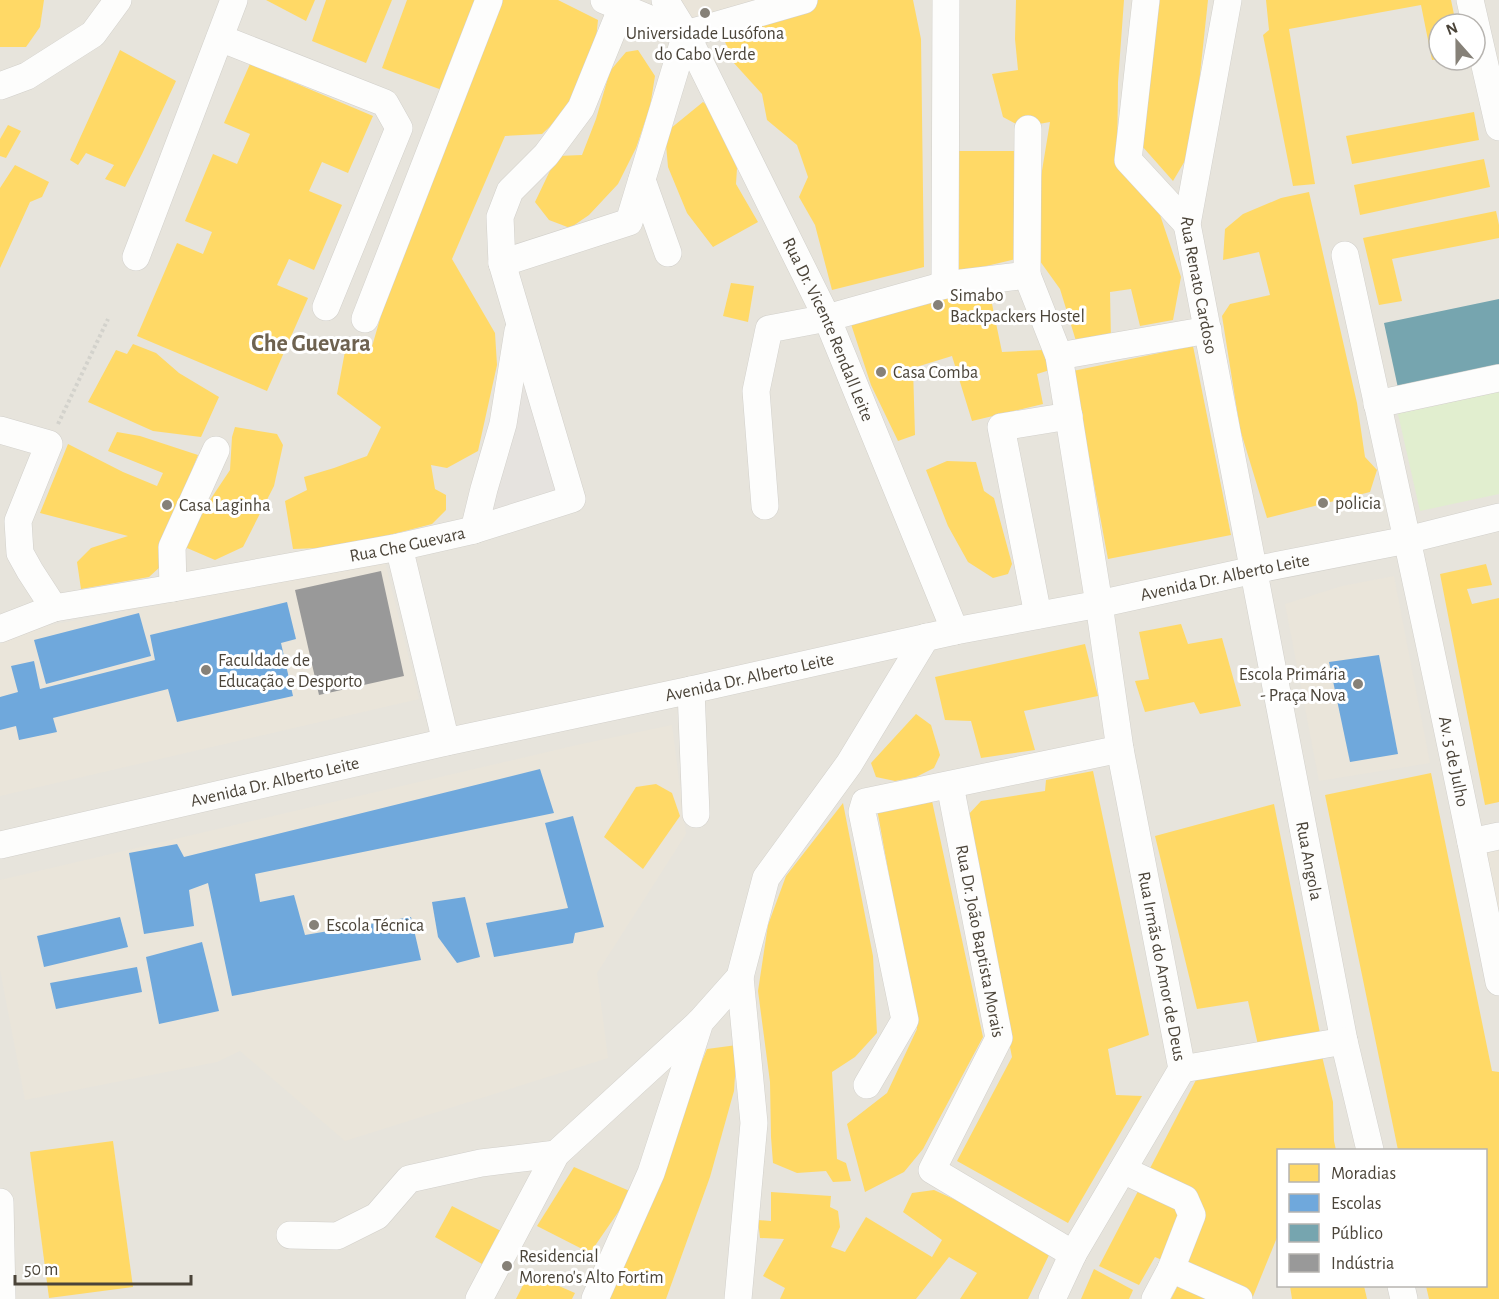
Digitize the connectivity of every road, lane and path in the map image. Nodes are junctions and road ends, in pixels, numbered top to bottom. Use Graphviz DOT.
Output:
graph roads {
  1 [pos="118,0"];
  2 [pos="489,0"];
  3 [pos="664,0"];
  4 [pos="804,0"];
  5 [pos="946,0"];
  6 [pos="1146,0"];
  7 [pos="1228,0"];
  8 [pos="1470,0"];
  9 [pos="613,4"];
  10 [pos="227,18"];
  11 [pos="686,34"];
  12 [pos="0,86"];
  13 [pos="1499,127"];
  14 [pos="1028,129"];
  15 [pos="642,180"];
  16 [pos="1187,225"];
  17 [pos="668,254"];
  18 [pos="1345,255"];
  19 [pos="136,257"];
  20 [pos="502,263"];
  21 [pos="1027,276"];
  22 [pos="945,285"];
  23 [pos="326,307"];
  24 [pos="827,318"];
  25 [pos="108,319"];
  26 [pos="365,319"];
  27 [pos="519,323"];
  28 [pos="1208,330"];
  29 [pos="1059,356"];
  30 [pos="1499,378"];
  31 [pos="1377,404"];
  32 [pos="1069,416"];
  33 [pos="0,430"];
  34 [pos="49,444"];
  35 [pos="216,450"];
  36 [pos="765,506"];
  37 [pos="1499,517"];
  38 [pos="474,530"];
  39 [pos="1407,540"];
  40 [pos="399,547"];
  41 [pos="1254,570"];
  42 [pos="173,588"];
  43 [pos="1099,604"];
  44 [pos="54,608"];
  45 [pos="1038,615"];
  46 [pos="0,628"];
  47 [pos="956,631"];
  48 [pos="926,638"];
  49 [pos="691,690"];
  50 [pos="446,742"];
  51 [pos="1120,749"];
  52 [pos="950,785"];
  53 [pos="696,814"];
  54 [pos="1499,836"];
  55 [pos="1471,842"];
  56 [pos="0,844"];
  57 [pos="740,977"];
  58 [pos="1499,982"];
  59 [pos="700,1022"];
  60 [pos="1344,1041"];
  61 [pos="1182,1069"];
  62 [pos="867,1085"];
  63 [pos="1370,1149"];
  64 [pos="556,1154"];
  65 [pos="1122,1170"];
  66 [pos="0,1202"];
  67 [pos="290,1235"];
  68 [pos="1073,1254"];
  69 [pos="1171,1269"];
  70 [pos="2,1299"];
  71 [pos="478,1299"];
  72 [pos="595,1299"];
  73 [pos="738,1299"];
  74 [pos="1052,1299"];
  75 [pos="1155,1299"];
  76 [pos="1239,1299"];
  1 -- 12 [label="street"];
  2 -- 26 [label="street"];
  3 -- 11 [label="street, Rua Dr. Vicente Rendall Leite"];
  4 -- 11 [label="street"];
  5 -- 22 [label="street"];
  6 -- 16 [label="street"];
  7 -- 16 [label="street, Rua Renato Cardoso"];
  8 -- 13 [label="street"];
  9 -- 11 [label="street"];
  9 -- 20 [label="street, Rua Che Guevara"];
  10 -- 19 [label="street"];
  10 -- 23 [label="street"];
  11 -- 15 [label="street"];
  11 -- 24 [label="street, Rua Dr. Vicente Rendall Leite"];
  14 -- 21 [label="street"];
  15 -- 17 [label="street"];
  15 -- 20 [label="street"];
  16 -- 28 [label="street, Rua Renato Cardoso"];
  18 -- 31 [label="street, Av. 5 de Julho"];
  20 -- 27 [label="street, Rua Che Guevara"];
  21 -- 22 [label="street"];
  21 -- 29 [label="street, Rua Irmãs do Amor de Deus"];
  22 -- 24 [label="street"];
  24 -- 36 [label="street"];
  24 -- 47 [label="street, Rua Dr. Vicente Rendall Leite"];
  25 -- 34 [label="path"];
  27 -- 38 [label="street"];
  27 -- 38 [label="street, Rua Che Guevara"];
  28 -- 29 [label="street"];
  28 -- 41 [label="street, Rua Renato Cardoso"];
  29 -- 32 [label="street, Rua Irmãs do Amor de Deus"];
  30 -- 31 [label="street"];
  31 -- 39 [label="street, Av. 5 de Julho"];
  32 -- 43 [label="street, Rua Irmãs do Amor de Deus"];
  32 -- 45 [label="street"];
  33 -- 34 [label="street"];
  34 -- 44 [label="street"];
  35 -- 42 [label="street"];
  37 -- 39 [label="street, Avenida Dr. Alberto Leite"];
  38 -- 40 [label="street, Rua Che Guevara"];
  39 -- 41 [label="street, Avenida Dr. Alberto Leite"];
  39 -- 55 [label="street, Av. 5 de Julho"];
  40 -- 42 [label="street, Rua Che Guevara"];
  40 -- 50 [label="street"];
  41 -- 43 [label="street, Avenida Dr. Alberto Leite"];
  41 -- 60 [label="street, Rua Angola"];
  42 -- 44 [label="street, Rua Che Guevara"];
  43 -- 45 [label="street, Avenida Dr. Alberto Leite"];
  43 -- 51 [label="street, Rua Irmãs do Amor de Deus"];
  44 -- 46 [label="street, Rua Che Guevara"];
  45 -- 47 [label="street, Avenida Dr. Alberto Leite"];
  47 -- 48 [label="street, Avenida Dr. Alberto Leite"];
  48 -- 49 [label="street, Avenida Dr. Alberto Leite"];
  48 -- 57 [label="street"];
  49 -- 50 [label="street, Avenida Dr. Alberto Leite"];
  49 -- 53 [label="street"];
  50 -- 56 [label="street, Avenida Dr. Alberto Leite"];
  51 -- 52 [label="street"];
  51 -- 61 [label="street, Rua Irmãs do Amor de Deus"];
  52 -- 62 [label="street"];
  52 -- 68 [label="street, Rua Dr. João Baptista Morais"];
  54 -- 55 [label="street"];
  55 -- 58 [label="street, Av. 5 de Julho"];
  57 -- 59 [label="street"];
  57 -- 73 [label="street"];
  59 -- 64 [label="street"];
  59 -- 72 [label="street"];
  60 -- 61 [label="street"];
  60 -- 63 [label="street, Rua Angola"];
  61 -- 65 [label="street, Rua Irmãs do Amor de Deus"];
  64 -- 67 [label="street"];
  64 -- 71 [label="street"];
  65 -- 68 [label="street, Rua Irmãs do Amor de Deus"];
  65 -- 69 [label="street"];
  66 -- 70 [label="street"];
  68 -- 74 [label="street, Rua Irmãs do Amor de Deus"];
  69 -- 75 [label="street"];
  69 -- 76 [label="street"];
}
